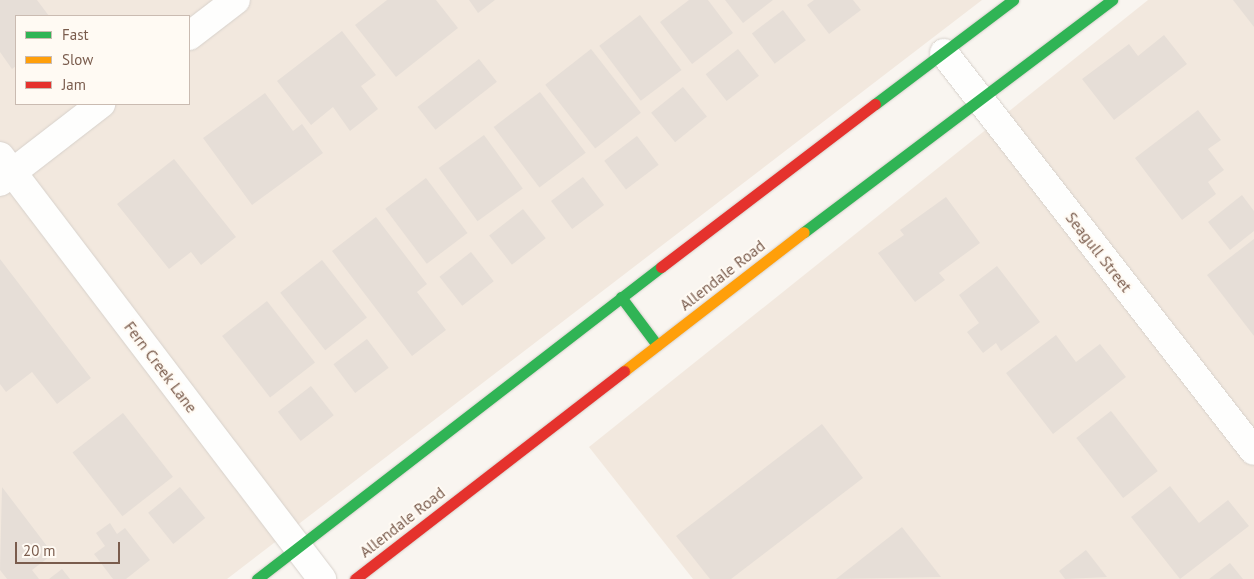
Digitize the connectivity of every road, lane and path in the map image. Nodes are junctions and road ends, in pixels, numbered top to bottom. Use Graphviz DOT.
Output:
graph roads {
  1 [pos="236,0"];
  2 [pos="1013,0"];
  3 [pos="1112,0"];
  4 [pos="190,35"];
  5 [pos="944,53"];
  6 [pos="981,100"];
  7 [pos="100,105"];
  8 [pos="4,170"];
  9 [pos="621,297"];
  10 [pos="657,345"];
  11 [pos="1254,451"];
  12 [pos="298,547"];
  13 [pos="257,579"];
  14 [pos="322,579"];
  15 [pos="355,579"];
  1 -- 4 [label="street"];
  2 -- 5 [label="main road"];
  3 -- 6 [label="main road, Allendale Road"];
  5 -- 6 [label="street, Seagull Street"];
  5 -- 9 [label="main road"];
  6 -- 10 [label="main road, Allendale Road"];
  6 -- 11 [label="street, Seagull Street"];
  7 -- 8 [label="street"];
  8 -- 12 [label="street, Fern Creek Lane"];
  9 -- 10 [label="main road"];
  9 -- 12 [label="main road"];
  10 -- 15 [label="main road, Allendale Road"];
  12 -- 13 [label="main road"];
  12 -- 14 [label="street, Fern Creek Lane"];
}
